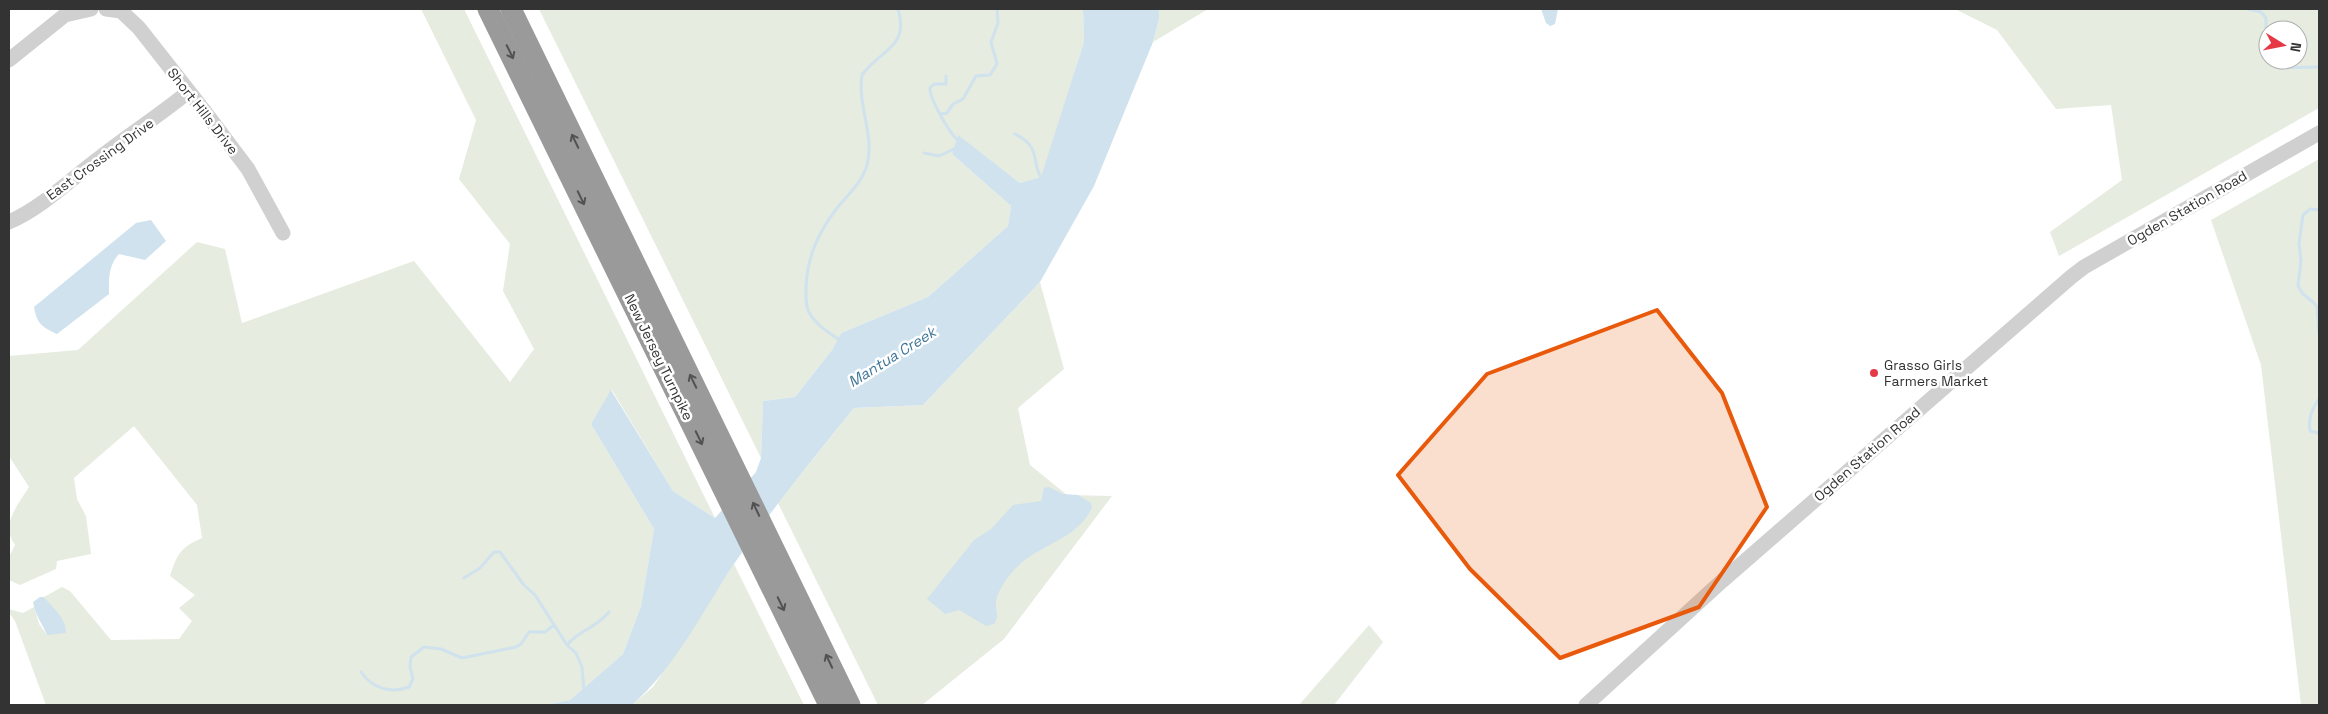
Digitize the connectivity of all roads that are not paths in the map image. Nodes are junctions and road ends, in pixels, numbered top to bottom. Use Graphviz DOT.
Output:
graph roads {
  1 [pos="91,9"];
  2 [pos="106,9"];
  3 [pos="488,9"];
  4 [pos="511,9"];
  5 [pos="9,60"];
  6 [pos="188,92"];
  7 [pos="2319,133"];
  8 [pos="9,222"];
  9 [pos="282,233"];
  10 [pos="766,553"];
  11 [pos="829,705"];
  12 [pos="850,705"];
  13 [pos="1586,705"];
  1 -- 5 [label="street"];
  2 -- 6 [label="street, Short Hills Drive"];
  3 -- 10 [label="highway, New Jersey Turnpike, one-way"];
  10 -- 4 [label="highway, New Jersey Turnpike, one-way"];
  6 -- 8 [label="street, East Crossing Drive"];
  6 -- 9 [label="street, Short Hills Drive"];
  7 -- 13 [label="street, Ogden Station Road"];
  10 -- 11 [label="highway, New Jersey Turnpike, one-way"];
  12 -- 10 [label="highway, New Jersey Turnpike, one-way"];
}
